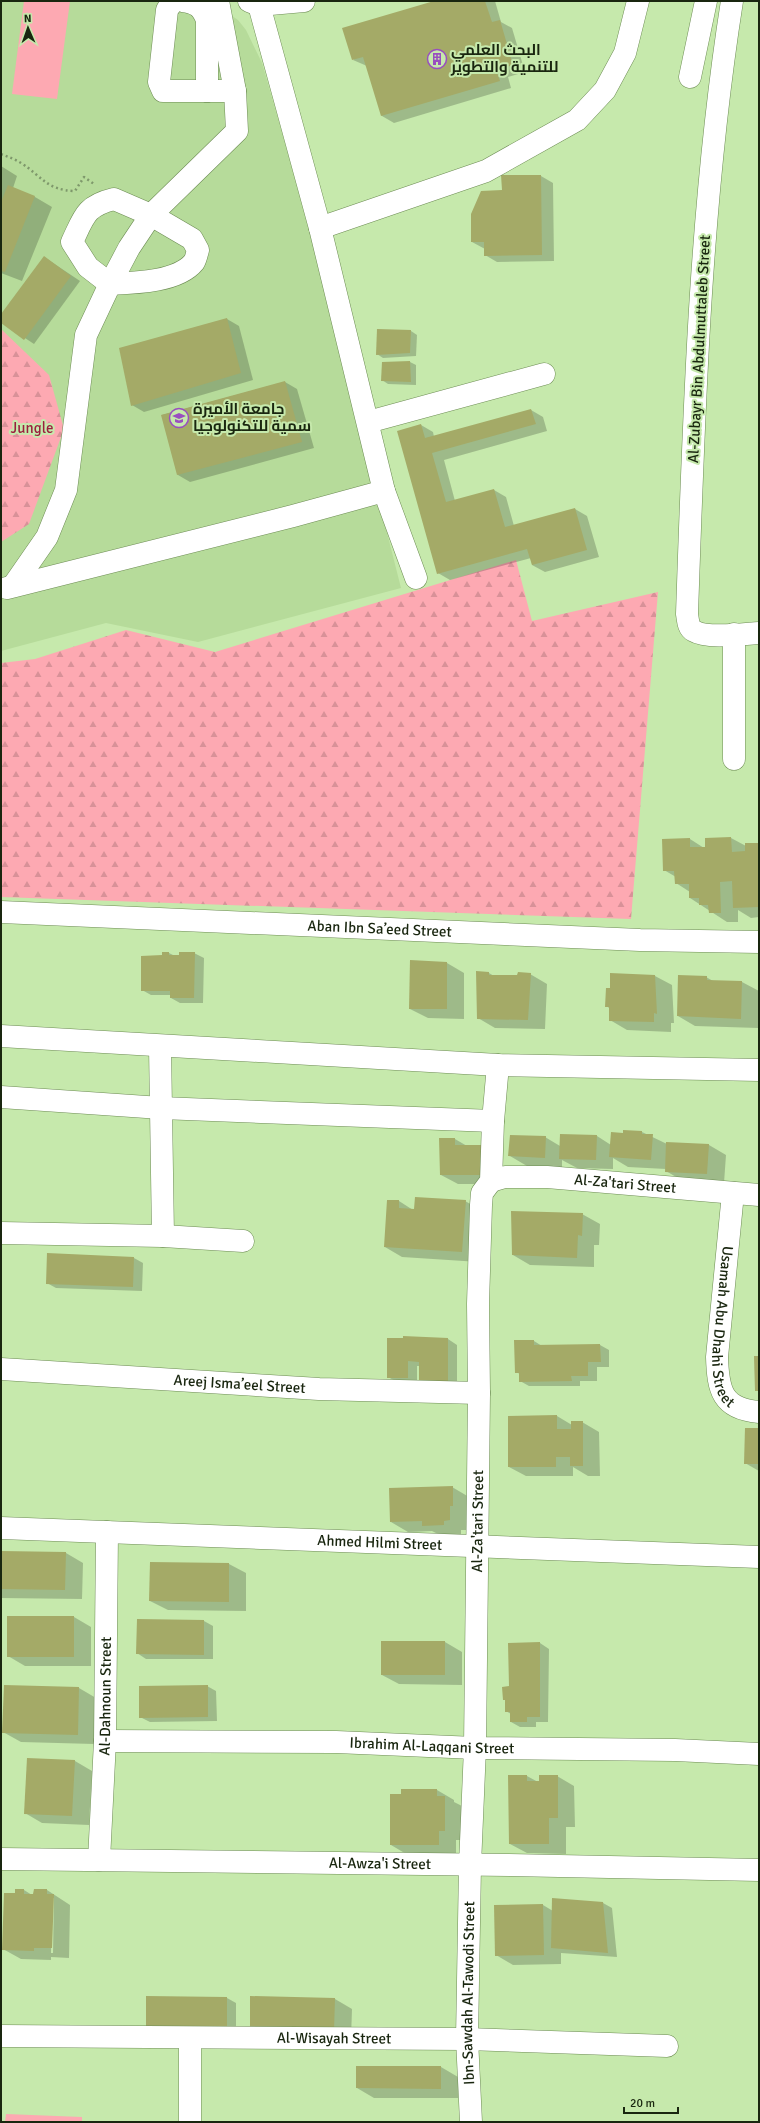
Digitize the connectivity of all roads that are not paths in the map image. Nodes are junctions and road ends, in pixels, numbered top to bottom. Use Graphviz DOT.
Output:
graph roads {
  1 [pos="173,1"];
  2 [pos="183,1"];
  3 [pos="218,1"];
  4 [pos="304,1"];
  5 [pos="638,1"];
  6 [pos="706,1"];
  7 [pos="732,1"];
  8 [pos="254,3"];
  9 [pos="690,77"];
  10 [pos="207,91"];
  11 [pos="235,91"];
  12 [pos="151,215"];
  13 [pos="320,228"];
  14 [pos="110,284"];
  15 [pos="544,374"];
  16 [pos="368,422"];
  17 [pos="384,491"];
  18 [pos="416,578"];
  19 [pos="7,588"];
  20 [pos="759,633"];
  21 [pos="734,634"];
  22 [pos="734,759"];
  23 [pos="1,912"];
  24 [pos="759,942"];
  25 [pos="1,1036"];
  26 [pos="160,1046"];
  27 [pos="498,1065"];
  28 [pos="759,1070"];
  29 [pos="1,1097"];
  30 [pos="161,1108"];
  31 [pos="493,1121"];
  32 [pos="491,1182"];
  33 [pos="733,1193"];
  34 [pos="759,1195"];
  35 [pos="1,1233"];
  36 [pos="163,1236"];
  37 [pos="243,1241"];
  38 [pos="1,1369"];
  39 [pos="479,1393"];
  40 [pos="759,1412"];
  41 [pos="1,1528"];
  42 [pos="107,1532"];
  43 [pos="477,1545"];
  44 [pos="759,1557"];
  45 [pos="106,1741"];
  46 [pos="475,1748"];
  47 [pos="759,1754"];
  48 [pos="1,1860"];
  49 [pos="99,1860"];
  50 [pos="470,1865"];
  51 [pos="759,1870"];
  52 [pos="1,2036"];
  53 [pos="190,2038"];
  54 [pos="467,2039"];
  55 [pos="667,2046"];
  56 [pos="190,2122"];
  57 [pos="471,2122"];
  1 -- 10 [label="street"];
  2 -- 10 [label="street"];
  3 -- 11 [label="street"];
  4 -- 8 [label="street"];
  5 -- 13 [label="street"];
  6 -- 9 [label="street"];
  7 -- 21 [label="street, Al-Zubayr Bin Abdulmuttaleb Street"];
  8 -- 13 [label="street"];
  10 -- 11 [label="street"];
  11 -- 12 [label="street"];
  12 -- 14 [label="street"];
  12 -- 14 [label="street"];
  12 -- 14 [label="street"];
  13 -- 16 [label="street"];
  14 -- 19 [label="street"];
  15 -- 16 [label="street"];
  16 -- 17 [label="street"];
  17 -- 18 [label="street"];
  17 -- 19 [label="street"];
  20 -- 21 [label="street, Al-Zubayr Bin Abdulmuttaleb Street"];
  21 -- 22 [label="street"];
  23 -- 24 [label="street, Aban Ibn Sa’eed Street"];
  25 -- 26 [label="street"];
  26 -- 27 [label="street"];
  26 -- 30 [label="street"];
  27 -- 28 [label="street"];
  27 -- 31 [label="street, Al-Za'tari Street"];
  29 -- 30 [label="street"];
  30 -- 31 [label="street"];
  30 -- 36 [label="street"];
  31 -- 32 [label="street, Al-Za'tari Street"];
  32 -- 33 [label="street, Al-Za'tari Street"];
  32 -- 39 [label="street, Al-Za'tari Street"];
  33 -- 34 [label="street, Al-Za'tari Street"];
  33 -- 40 [label="street, Usamah Abu Dhahi Street"];
  35 -- 36 [label="street"];
  36 -- 37 [label="street"];
  38 -- 39 [label="street, Areej Isma’eel Street"];
  39 -- 43 [label="street, Al-Za'tari Street"];
  41 -- 42 [label="street, Ahmed Hilmi Street"];
  42 -- 43 [label="street, Ahmed Hilmi Street"];
  42 -- 45 [label="street, Al-Dahnoun Street"];
  43 -- 44 [label="street, Ahmed Hilmi Street"];
  43 -- 46 [label="street, Al-Za'tari Street"];
  45 -- 46 [label="street, Ibrahim Al-Laqqani Street"];
  45 -- 49 [label="street, Al-Dahnoun Street"];
  46 -- 47 [label="street, Ibrahim Al-Laqqani Street"];
  46 -- 50 [label="street, Al-Za'tari Street"];
  48 -- 49 [label="street, Al-Awza'i Street"];
  49 -- 50 [label="street, Al-Awza'i Street"];
  50 -- 51 [label="street, Al-Awza'i Street"];
  50 -- 54 [label="street, Ibn-Sawdah Al-Tawodi Street"];
  52 -- 53 [label="street, Al-Wisayah Street"];
  53 -- 54 [label="street, Al-Wisayah Street"];
  53 -- 56 [label="street"];
  54 -- 55 [label="street, Al-Wisayah Street"];
  54 -- 57 [label="street, Ibn-Sawdah Al-Tawodi Street"];
}
